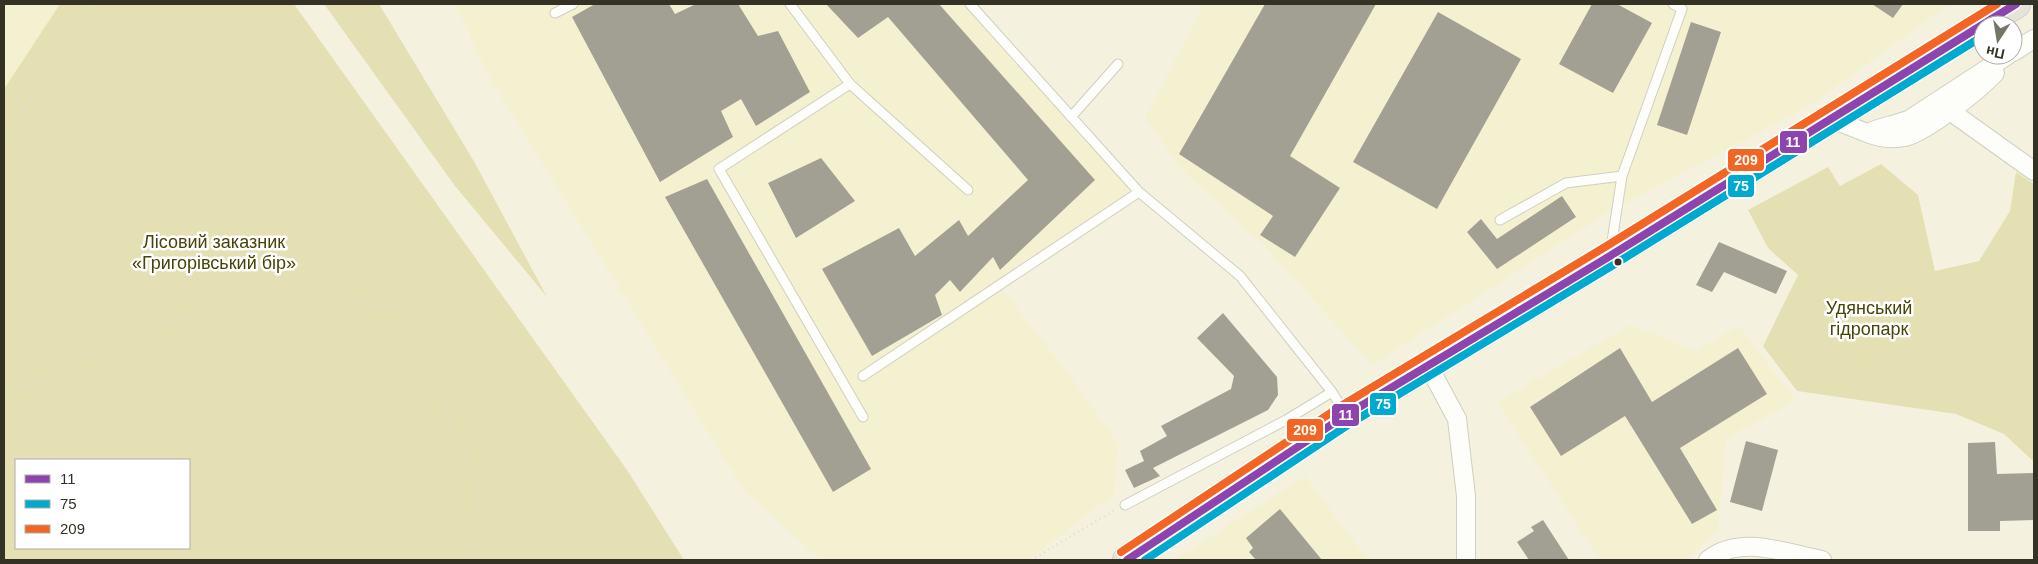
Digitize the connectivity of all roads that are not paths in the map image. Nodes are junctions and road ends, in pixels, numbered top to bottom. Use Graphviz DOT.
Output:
graph roads {
  1 [pos="573,4"];
  2 [pos="790,4"];
  3 [pos="1673,4"];
  4 [pos="2016,4"];
  5 [pos="973,5"];
  6 [pos="555,14"];
  7 [pos="2034,39"];
  8 [pos="2023,46"];
  9 [pos="1118,64"];
  10 [pos="1994,65"];
  11 [pos="2002,65"];
  12 [pos="850,84"];
  13 [pos="1950,111"];
  14 [pos="1071,117"];
  15 [pos="1829,118"];
  16 [pos="1867,133"];
  17 [pos="2034,171"];
  18 [pos="1622,176"];
  19 [pos="968,190"];
  20 [pos="1139,192"];
  21 [pos="1500,220"];
  22 [pos="1610,256"];
  23 [pos="1428,365"];
  24 [pos="863,376"];
  25 [pos="1339,403"];
  26 [pos="863,417"];
  27 [pos="1126,505"];
  28 [pos="1127,560"];
  29 [pos="1466,560"];
  30 [pos="1708,560"];
  31 [pos="1822,560"];
  1 -- 6 [label="lane"];
  2 -- 12 [label="lane"];
  3 -- 18 [label="lane"];
  4 -- 15 [label="main road"];
  5 -- 14 [label="lane"];
  7 -- 8 [label="street"];
  9 -- 14 [label="lane"];
  10 -- 16 [label="street"];
  11 -- 13 [label="street"];
  12 -- 19 [label="lane"];
  12 -- 26 [label="lane"];
  13 -- 16 [label="street"];
  13 -- 17 [label="street"];
  14 -- 20 [label="lane"];
  15 -- 16 [label="street"];
  15 -- 22 [label="main road"];
  18 -- 21 [label="lane"];
  18 -- 22 [label="lane"];
  20 -- 24 [label="lane"];
  20 -- 25 [label="lane"];
  22 -- 23 [label="main road"];
  23 -- 25 [label="main road"];
  23 -- 29 [label="street"];
  25 -- 27 [label="lane"];
  25 -- 28 [label="main road"];
  30 -- 31 [label="street"];
}
